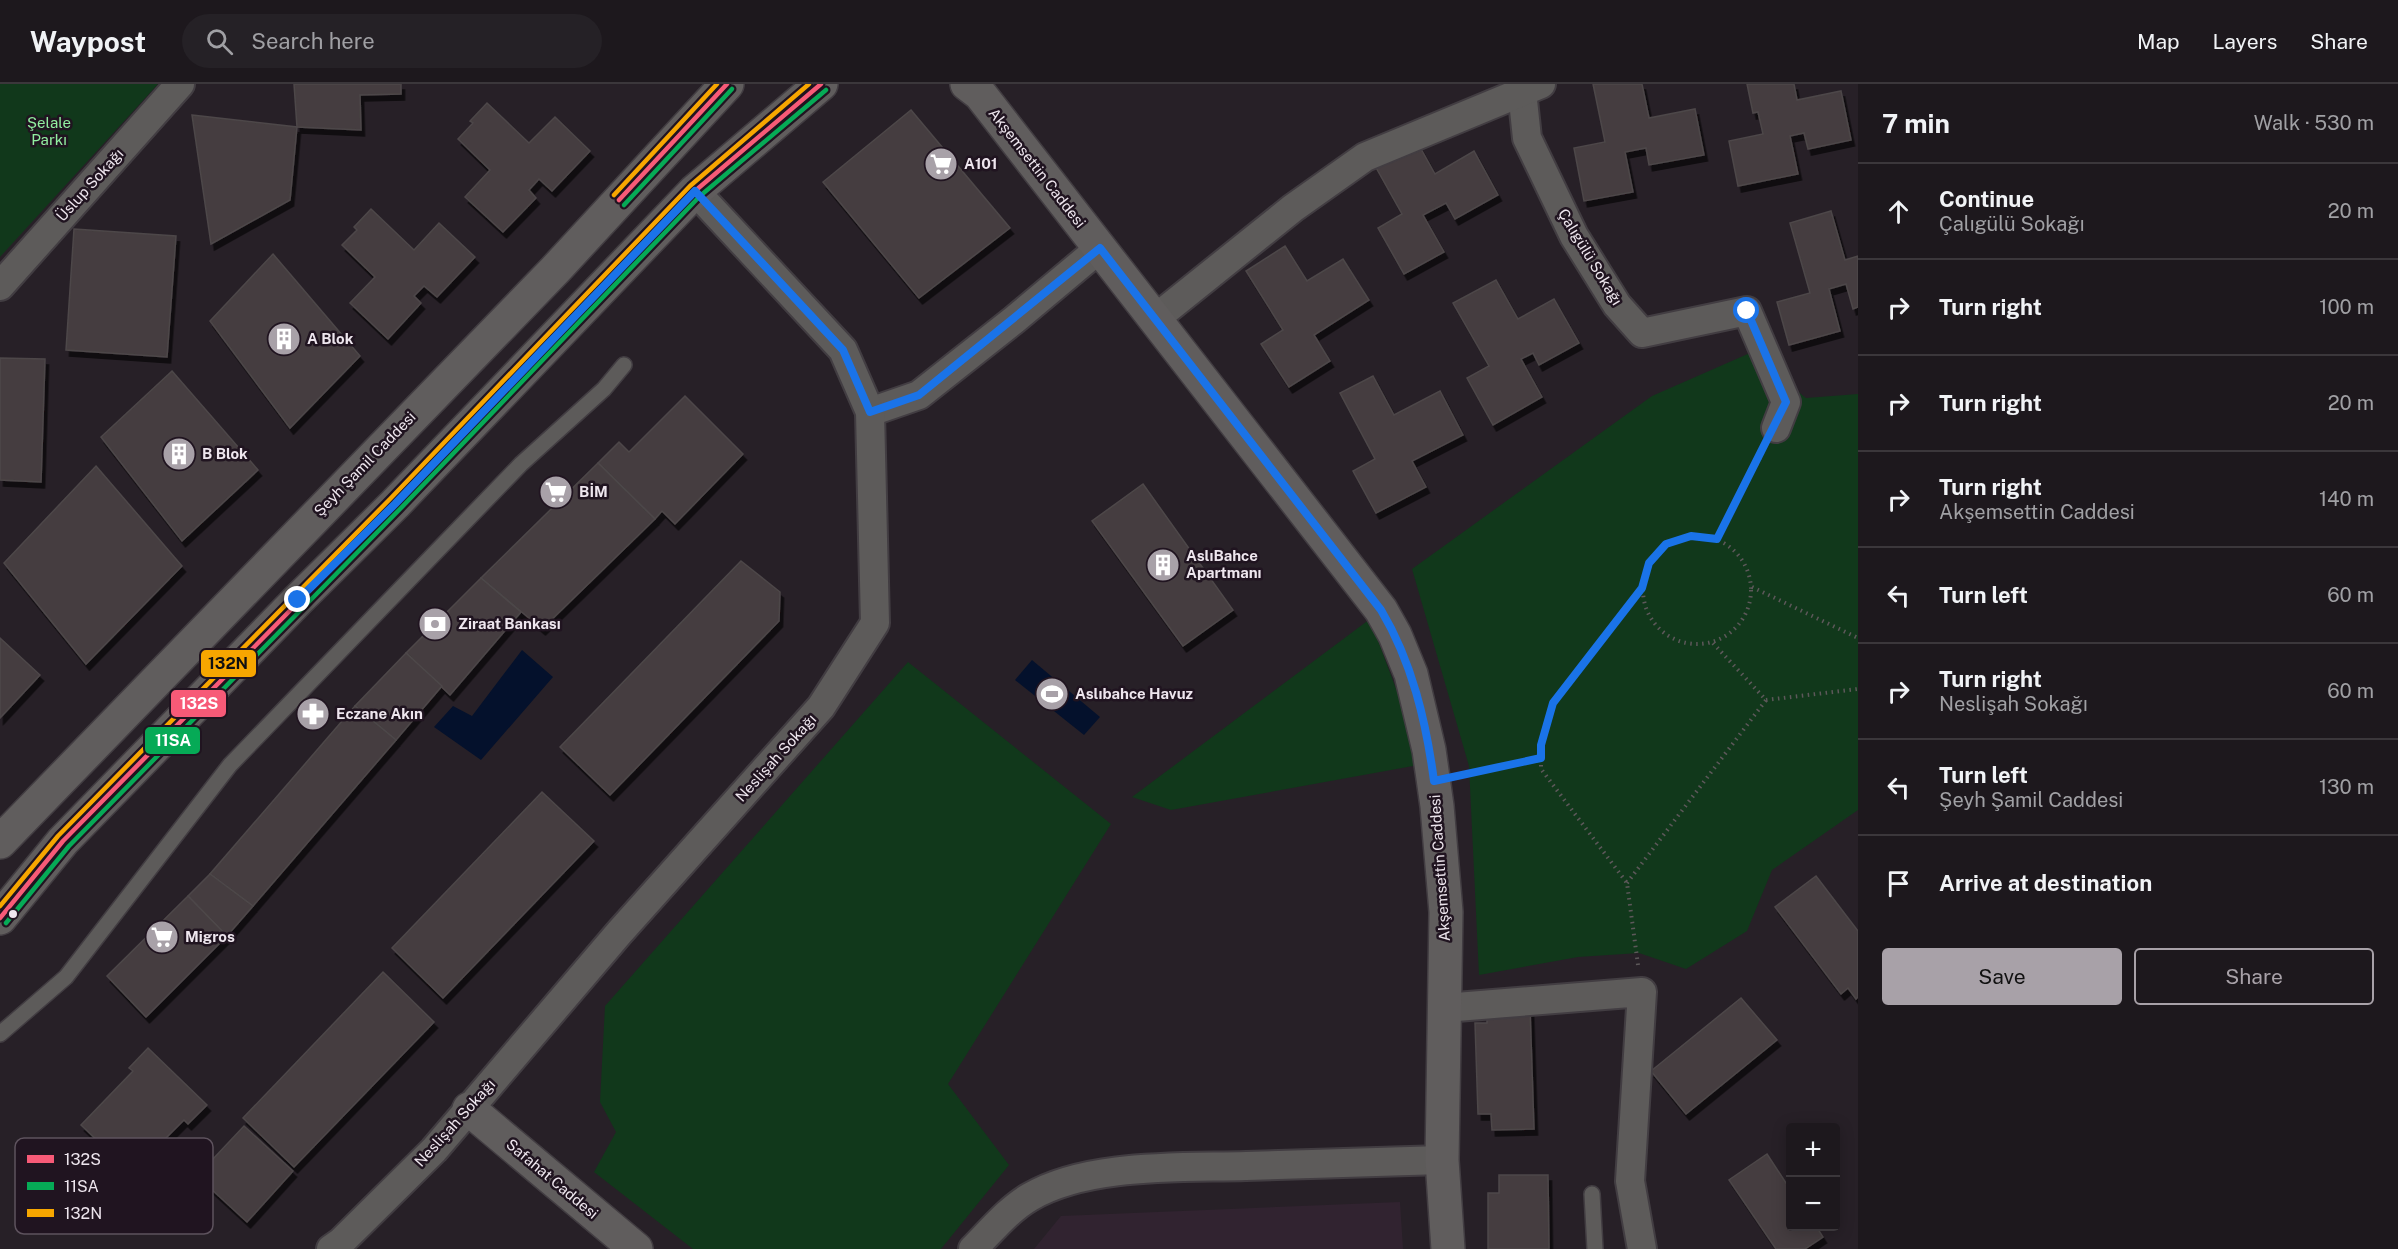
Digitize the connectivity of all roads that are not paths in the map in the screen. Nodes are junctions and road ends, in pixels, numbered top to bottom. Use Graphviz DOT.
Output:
graph roads {
  1 [pos="180,84"];
  2 [pos="727,84"];
  3 [pos="821,84"];
  4 [pos="975,87"];
  5 [pos="1532,88"];
  6 [pos="695,191"];
  7 [pos="1100,248"];
  8 [pos="0,286"];
  9 [pos="1156,318"];
  10 [pos="624,365"];
  11 [pos="870,412"];
  12 [pos="1776,428"];
  13 [pos="0,842"];
  14 [pos="0,918"];
  15 [pos="1444,1008"];
  16 [pos="0,1034"];
  17 [pos="469,1109"];
  18 [pos="1442,1160"];
  19 [pos="1592,1194"];
  20 [pos="331,1249"];
  21 [pos="636,1249"];
  22 [pos="973,1249"];
  23 [pos="1448,1249"];
  24 [pos="1595,1249"];
  25 [pos="1642,1249"];
  1 -- 8 [label="street, Üslup Sokağı"];
  2 -- 13 [label="street, Şeyh Şamil Caddesi"];
  3 -- 6 [label="street"];
  4 -- 7 [label="street, Akşemsettin Caddesi"];
  5 -- 9 [label="street, Çalıgülü Sokağı"];
  5 -- 12 [label="street, Çalıgülü Sokağı"];
  6 -- 11 [label="street, Neslişah Sokağı"];
  6 -- 14 [label="street"];
  7 -- 9 [label="street, Akşemsettin Caddesi"];
  7 -- 11 [label="street"];
  9 -- 15 [label="street, Akşemsettin Caddesi"];
  10 -- 16 [label="lane"];
  11 -- 17 [label="street, Neslişah Sokağı"];
  15 -- 18 [label="street, Akşemsettin Caddesi"];
  15 -- 25 [label="street"];
  17 -- 20 [label="street, Neslişah Sokağı"];
  17 -- 21 [label="street, Safahat Caddesi"];
  18 -- 22 [label="street"];
  18 -- 23 [label="street, Akşemsettin Caddesi"];
  19 -- 24 [label="lane"];
}
